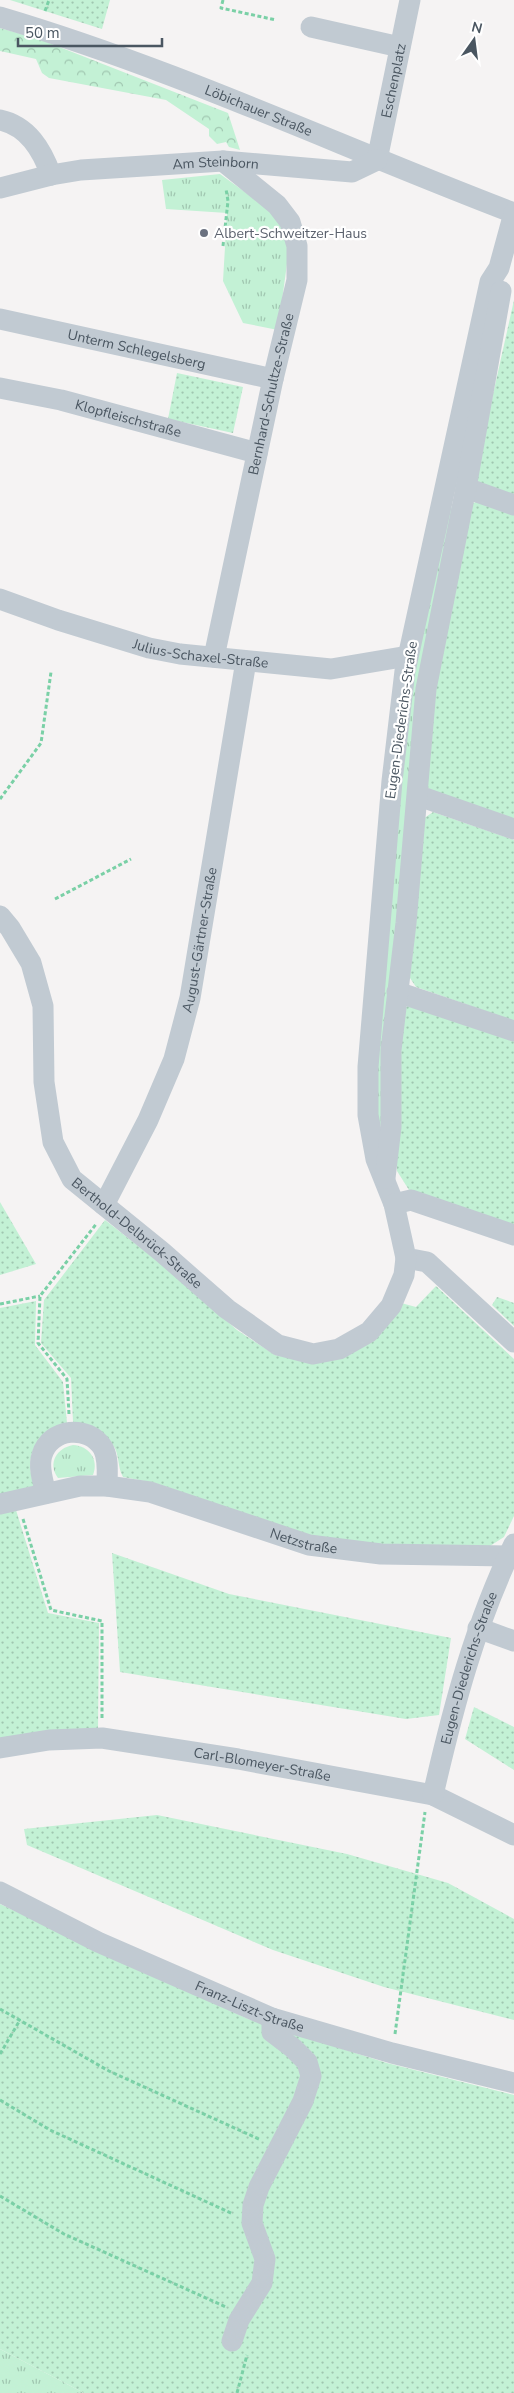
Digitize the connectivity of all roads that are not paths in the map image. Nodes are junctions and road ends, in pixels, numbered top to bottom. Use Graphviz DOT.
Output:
graph roads {
  1 [pos="410,0"];
  2 [pos="0,17"];
  3 [pos="311,27"];
  4 [pos="400,47"];
  5 [pos="0,120"];
  6 [pos="377,160"];
  7 [pos="223,161"];
  8 [pos="51,175"];
  9 [pos="0,188"];
  10 [pos="514,213"];
  11 [pos="499,268"];
  12 [pos="0,319"];
  13 [pos="273,379"];
  14 [pos="0,388"];
  15 [pos="257,453"];
  16 [pos="466,488"];
  17 [pos="514,505"];
  18 [pos="0,598"];
  19 [pos="408,656"];
  20 [pos="214,657"];
  21 [pos="246,661"];
  22 [pos="419,796"];
  23 [pos="514,829"];
  24 [pos="0,916"];
  25 [pos="398,992"];
  26 [pos="514,1031"];
  27 [pos="385,1179"];
  28 [pos="394,1204"];
  29 [pos="104,1205"];
  30 [pos="514,1235"];
  31 [pos="406,1258"];
  32 [pos="514,1342"];
  33 [pos="107,1486"];
  34 [pos="46,1493"];
  35 [pos="0,1504"];
  36 [pos="511,1549"];
  37 [pos="478,1628"];
  38 [pos="514,1641"];
  39 [pos="0,1748"];
  40 [pos="433,1795"];
  41 [pos="514,1835"];
  42 [pos="0,1892"];
  43 [pos="272,2018"];
  44 [pos="514,2083"];
  45 [pos="240,2347"];
  1 -- 4 [label="street, Eschenplatz"];
  2 -- 6 [label="street, Löbichauer Straße"];
  3 -- 4 [label="street"];
  4 -- 6 [label="street, Eschenplatz"];
  5 -- 8 [label="street"];
  6 -- 7 [label="street, Am Steinborn"];
  6 -- 10 [label="street, Löbichauer Straße"];
  7 -- 8 [label="street, Am Steinborn"];
  7 -- 13 [label="street, Bernhard-Schultze-Straße"];
  8 -- 9 [label="street, Am Steinborn"];
  10 -- 11 [label="street, Eugen-Diederichs-Straße"];
  11 -- 16 [label="street, Eugen-Diederichs-Straße"];
  11 -- 19 [label="street, Eugen-Diederichs-Straße"];
  12 -- 13 [label="street, Unterm Schlegelsberg"];
  13 -- 15 [label="street, Bernhard-Schultze-Straße"];
  14 -- 15 [label="street, Klopfleischstraße"];
  15 -- 20 [label="street, Bernhard-Schultze-Straße"];
  16 -- 17 [label="street"];
  16 -- 22 [label="street, Eugen-Diederichs-Straße"];
  18 -- 20 [label="street, Julius-Schaxel-Straße"];
  19 -- 21 [label="street, Julius-Schaxel-Straße"];
  19 -- 27 [label="street, Eugen-Diederichs-Straße"];
  20 -- 21 [label="street, Julius-Schaxel-Straße"];
  21 -- 29 [label="street, August-Gärtner-Straße"];
  22 -- 23 [label="street"];
  22 -- 25 [label="street, Eugen-Diederichs-Straße"];
  24 -- 29 [label="street, Berthold-Delbrück-Straße"];
  25 -- 26 [label="street"];
  25 -- 27 [label="street, Eugen-Diederichs-Straße"];
  27 -- 28 [label="street, Eugen-Diederichs-Straße"];
  28 -- 30 [label="street"];
  28 -- 31 [label="street, Eugen-Diederichs-Straße"];
  29 -- 31 [label="street, Berthold-Delbrück-Straße"];
  31 -- 32 [label="street"];
  33 -- 34 [label="street, Netzstraße"];
  33 -- 34 [label="street"];
  33 -- 36 [label="street, Netzstraße"];
  34 -- 35 [label="street, Netzstraße"];
  36 -- 37 [label="street, Eugen-Diederichs-Straße"];
  37 -- 38 [label="street"];
  37 -- 40 [label="street, Eugen-Diederichs-Straße"];
  39 -- 40 [label="street, Carl-Blomeyer-Straße"];
  40 -- 41 [label="street, Carl-Blomeyer-Straße"];
  42 -- 43 [label="street, Franz-Liszt-Straße"];
  43 -- 44 [label="street, Franz-Liszt-Straße"];
  43 -- 45 [label="street"];
}
